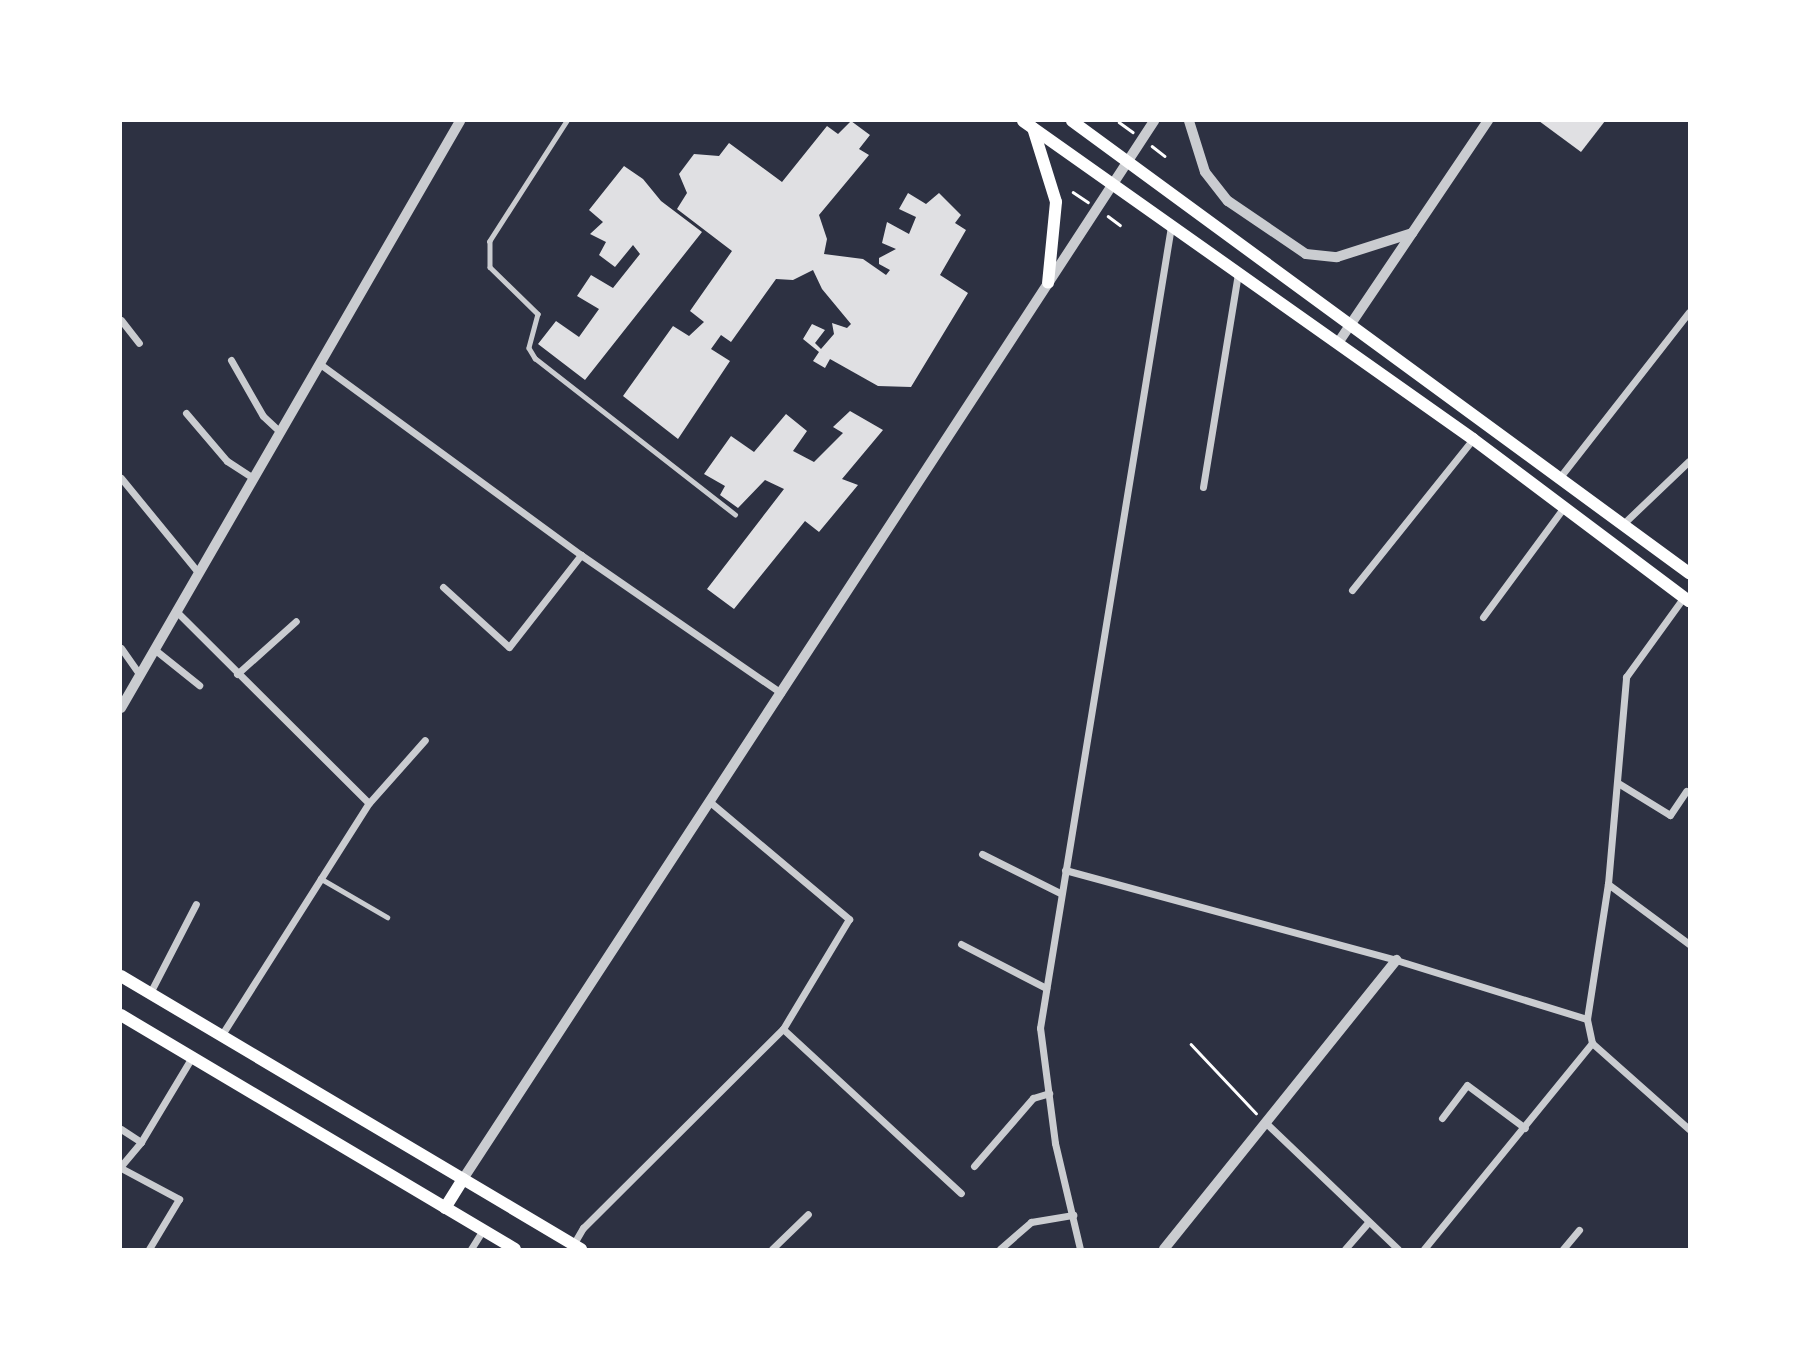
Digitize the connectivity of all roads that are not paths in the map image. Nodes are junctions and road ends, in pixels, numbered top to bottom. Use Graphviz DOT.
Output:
graph roads {
  1 [pos="460,121"];
  2 [pos="567,121"];
  3 [pos="1072,121"];
  4 [pos="1154,121"];
  5 [pos="1189,121"];
  6 [pos="1488,121"];
  7 [pos="1028,124"];
  8 [pos="1128,160"];
  9 [pos="1112,184"];
  10 [pos="1171,226"];
  11 [pos="1412,233"];
  12 [pos="1238,273"];
  13 [pos="1048,283"];
  14 [pos="1689,312"];
  15 [pos="121,320"];
  16 [pos="1352,322"];
  17 [pos="139,343"];
  18 [pos="1338,343"];
  19 [pos="230,360"];
  20 [pos="320,364"];
  21 [pos="186,412"];
  22 [pos="279,431"];
  23 [pos="1473,439"];
  24 [pos="1689,461"];
  25 [pos="252,477"];
  26 [pos="1560,477"];
  27 [pos="121,478"];
  28 [pos="1203,487"];
  29 [pos="1564,507"];
  30 [pos="735,514"];
  31 [pos="1623,524"];
  32 [pos="581,555"];
  33 [pos="198,572"];
  34 [pos="1689,573"];
  35 [pos="443,587"];
  36 [pos="1352,590"];
  37 [pos="1686,599"];
  38 [pos="176,611"];
  39 [pos="1483,617"];
  40 [pos="296,621"];
  41 [pos="121,649"];
  42 [pos="154,649"];
  43 [pos="237,674"];
  44 [pos="140,675"];
  45 [pos="199,685"];
  46 [pos="781,693"];
  47 [pos="121,708"];
  48 [pos="425,740"];
  49 [pos="1618,783"];
  50 [pos="1686,791"];
  51 [pos="710,802"];
  52 [pos="369,803"];
  53 [pos="982,854"];
  54 [pos="1065,870"];
  55 [pos="319,878"];
  56 [pos="1608,884"];
  57 [pos="1060,893"];
  58 [pos="196,904"];
  59 [pos="387,917"];
  60 [pos="961,944"];
  61 [pos="1689,944"];
  62 [pos="1396,960"];
  63 [pos="121,976"];
  64 [pos="1046,988"];
  65 [pos="150,993"];
  66 [pos="121,1015"];
  67 [pos="1587,1019"];
  68 [pos="783,1029"];
  69 [pos="221,1036"];
  70 [pos="1592,1043"];
  71 [pos="192,1057"];
  72 [pos="1049,1093"];
  73 [pos="1442,1118"];
  74 [pos="1266,1124"];
  75 [pos="1525,1128"];
  76 [pos="121,1129"];
  77 [pos="1689,1129"];
  78 [pos="141,1142"];
  79 [pos="121,1167"];
  80 [pos="974,1167"];
  81 [pos="463,1180"];
  82 [pos="961,1193"];
  83 [pos="445,1208"];
  84 [pos="808,1213"];
  85 [pos="1073,1215"];
  86 [pos="1368,1223"];
  87 [pos="483,1230"];
  88 [pos="1579,1230"];
  89 [pos="577,1247"];
  90 [pos="149,1249"];
  91 [pos="471,1249"];
  92 [pos="515,1249"];
  93 [pos="772,1249"];
  94 [pos="1000,1249"];
  95 [pos="1080,1249"];
  96 [pos="1164,1249"];
  97 [pos="1345,1249"];
  98 [pos="1398,1249"];
  99 [pos="1424,1249"];
  100 [pos="1563,1249"];
  1 -- 20 [label="street"];
  2 -- 30 [label="lane"];
  3 -- 8 [label="main road"];
  4 -- 8 [label="street"];
  5 -- 11 [label="street"];
  6 -- 11 [label="street"];
  7 -- 9 [label="main road"];
  7 -- 13 [label="main road"];
  8 -- 9 [label="street"];
  8 -- 16 [label="main road"];
  9 -- 10 [label="main road"];
  9 -- 13 [label="street"];
  10 -- 12 [label="main road"];
  10 -- 54 [label="street"];
  11 -- 16 [label="street"];
  12 -- 18 [label="main road"];
  12 -- 28 [label="street"];
  13 -- 46 [label="street"];
  14 -- 26 [label="street"];
  15 -- 17 [label="street"];
  16 -- 18 [label="street"];
  16 -- 26 [label="main road"];
  18 -- 23 [label="main road"];
  19 -- 22 [label="street"];
  20 -- 22 [label="street"];
  20 -- 32 [label="street"];
  21 -- 25 [label="street"];
  22 -- 25 [label="street"];
  23 -- 29 [label="main road"];
  23 -- 36 [label="street"];
  24 -- 31 [label="street"];
  25 -- 33 [label="street"];
  26 -- 31 [label="main road"];
  27 -- 33 [label="street"];
  29 -- 37 [label="main road"];
  29 -- 39 [label="street"];
  31 -- 34 [label="main road"];
  32 -- 35 [label="street"];
  32 -- 46 [label="street"];
  33 -- 38 [label="street"];
  37 -- 49 [label="street"];
  38 -- 42 [label="street"];
  38 -- 43 [label="street"];
  40 -- 43 [label="street"];
  41 -- 44 [label="street"];
  42 -- 44 [label="street"];
  42 -- 45 [label="street"];
  43 -- 52 [label="street"];
  44 -- 47 [label="street"];
  46 -- 51 [label="street"];
  48 -- 52 [label="street"];
  49 -- 50 [label="street"];
  49 -- 56 [label="street"];
  51 -- 68 [label="street"];
  51 -- 81 [label="street"];
  52 -- 55 [label="street"];
  53 -- 57 [label="street"];
  54 -- 57 [label="street"];
  54 -- 62 [label="street"];
  55 -- 59 [label="lane"];
  55 -- 69 [label="street"];
  56 -- 61 [label="street"];
  56 -- 67 [label="street"];
  57 -- 64 [label="street"];
  58 -- 65 [label="street"];
  60 -- 64 [label="street"];
  62 -- 67 [label="street"];
  62 -- 74 [label="street"];
  63 -- 65 [label="main road"];
  64 -- 72 [label="street"];
  65 -- 69 [label="main road"];
  66 -- 71 [label="main road"];
  67 -- 70 [label="street"];
  68 -- 82 [label="street"];
  68 -- 89 [label="street"];
  69 -- 81 [label="main road"];
  70 -- 75 [label="street"];
  70 -- 77 [label="street"];
  71 -- 78 [label="street"];
  71 -- 83 [label="main road"];
  72 -- 80 [label="street"];
  72 -- 85 [label="street"];
  73 -- 75 [label="street"];
  74 -- 86 [label="street"];
  74 -- 96 [label="street"];
  75 -- 99 [label="street"];
  76 -- 78 [label="street"];
  78 -- 79 [label="street"];
  79 -- 90 [label="street"];
  81 -- 83 [label="main road"];
  81 -- 89 [label="main road"];
  83 -- 87 [label="main road"];
  84 -- 93 [label="street"];
  85 -- 94 [label="street"];
  85 -- 95 [label="street"];
  86 -- 97 [label="street"];
  86 -- 98 [label="street"];
  87 -- 91 [label="street"];
  87 -- 92 [label="main road"];
  88 -- 100 [label="street"];
}
